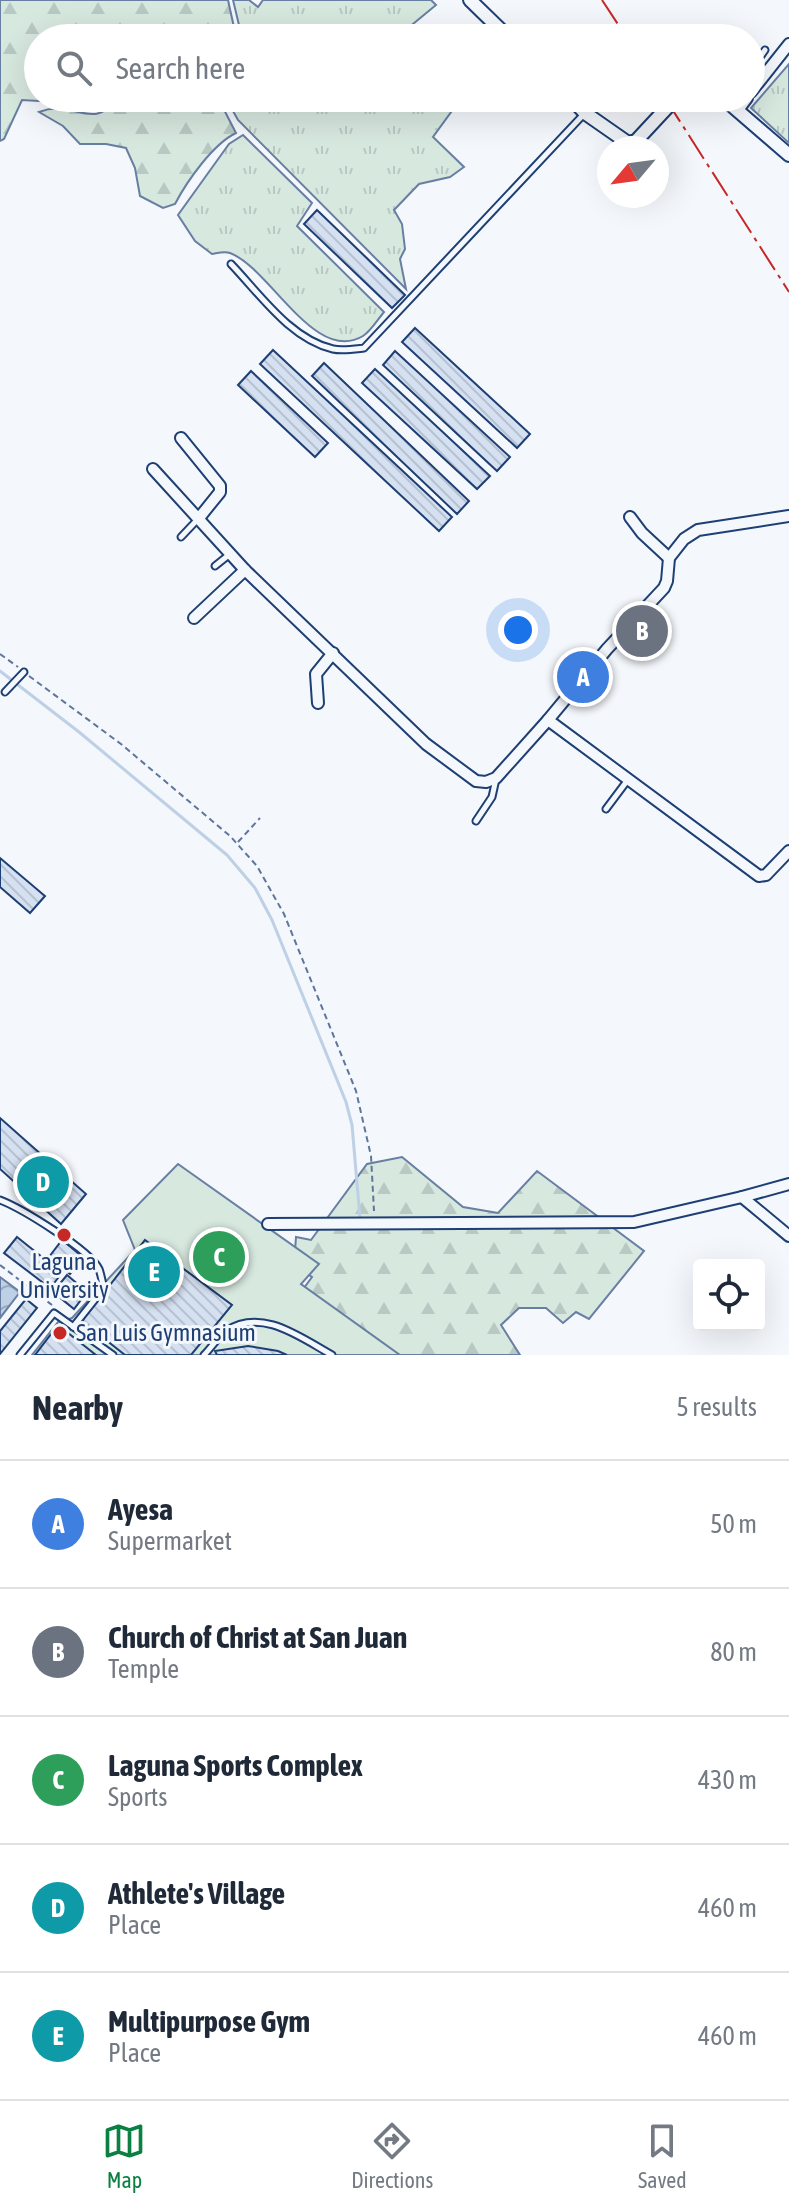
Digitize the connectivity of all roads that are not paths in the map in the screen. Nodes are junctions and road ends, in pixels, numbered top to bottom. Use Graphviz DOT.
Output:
graph roads {
  1 [pos="470,0"];
  2 [pos="495,24"];
  3 [pos="789,44"];
  4 [pos="765,74"];
  5 [pos="663,112"];
  6 [pos="741,112"];
  7 [pos="585,113"];
  8 [pos="789,155"];
  9 [pos="231,264"];
  10 [pos="181,438"];
  11 [pos="153,469"];
  12 [pos="789,516"];
  13 [pos="630,517"];
  14 [pos="199,518"];
  15 [pos="181,537"];
  16 [pos="231,554"];
  17 [pos="669,558"];
  18 [pos="215,566"];
  19 [pos="245,570"];
  20 [pos="194,618"];
  21 [pos="333,653"];
  22 [pos="24,672"];
  23 [pos="5,692"];
  24 [pos="318,703"];
  25 [pos="548,720"];
  26 [pos="496,778"];
  27 [pos="628,779"];
  28 [pos="606,809"];
  29 [pos="476,821"];
  30 [pos="789,851"];
  31 [pos="789,1184"];
  32 [pos="742,1197"];
  33 [pos="0,1200"];
  34 [pos="268,1224"];
  35 [pos="789,1236"];
  36 [pos="73,1327"];
  37 [pos="20,1355"];
  38 [pos="113,1355"];
  39 [pos="204,1355"];
  40 [pos="332,1355"];
  1 -- 2 [label="street"];
  3 -- 4 [label="street"];
  5 -- 7 [label="street"];
  6 -- 8 [label="street"];
  7 -- 9 [label="lane"];
  10 -- 14 [label="street"];
  11 -- 14 [label="street"];
  12 -- 17 [label="street"];
  13 -- 17 [label="street"];
  14 -- 15 [label="lane"];
  14 -- 16 [label="street"];
  16 -- 18 [label="lane"];
  16 -- 19 [label="street"];
  17 -- 25 [label="street"];
  19 -- 20 [label="street"];
  19 -- 21 [label="street"];
  21 -- 24 [label="street"];
  21 -- 26 [label="street"];
  22 -- 23 [label="lane"];
  25 -- 26 [label="street"];
  25 -- 27 [label="street"];
  26 -- 29 [label="lane"];
  27 -- 28 [label="lane"];
  27 -- 30 [label="street"];
  31 -- 32 [label="street"];
  32 -- 34 [label="street"];
  32 -- 35 [label="street"];
  33 -- 36 [label="lane"];
  36 -- 37 [label="lane"];
  36 -- 38 [label="lane"];
  39 -- 40 [label="lane"];
}
